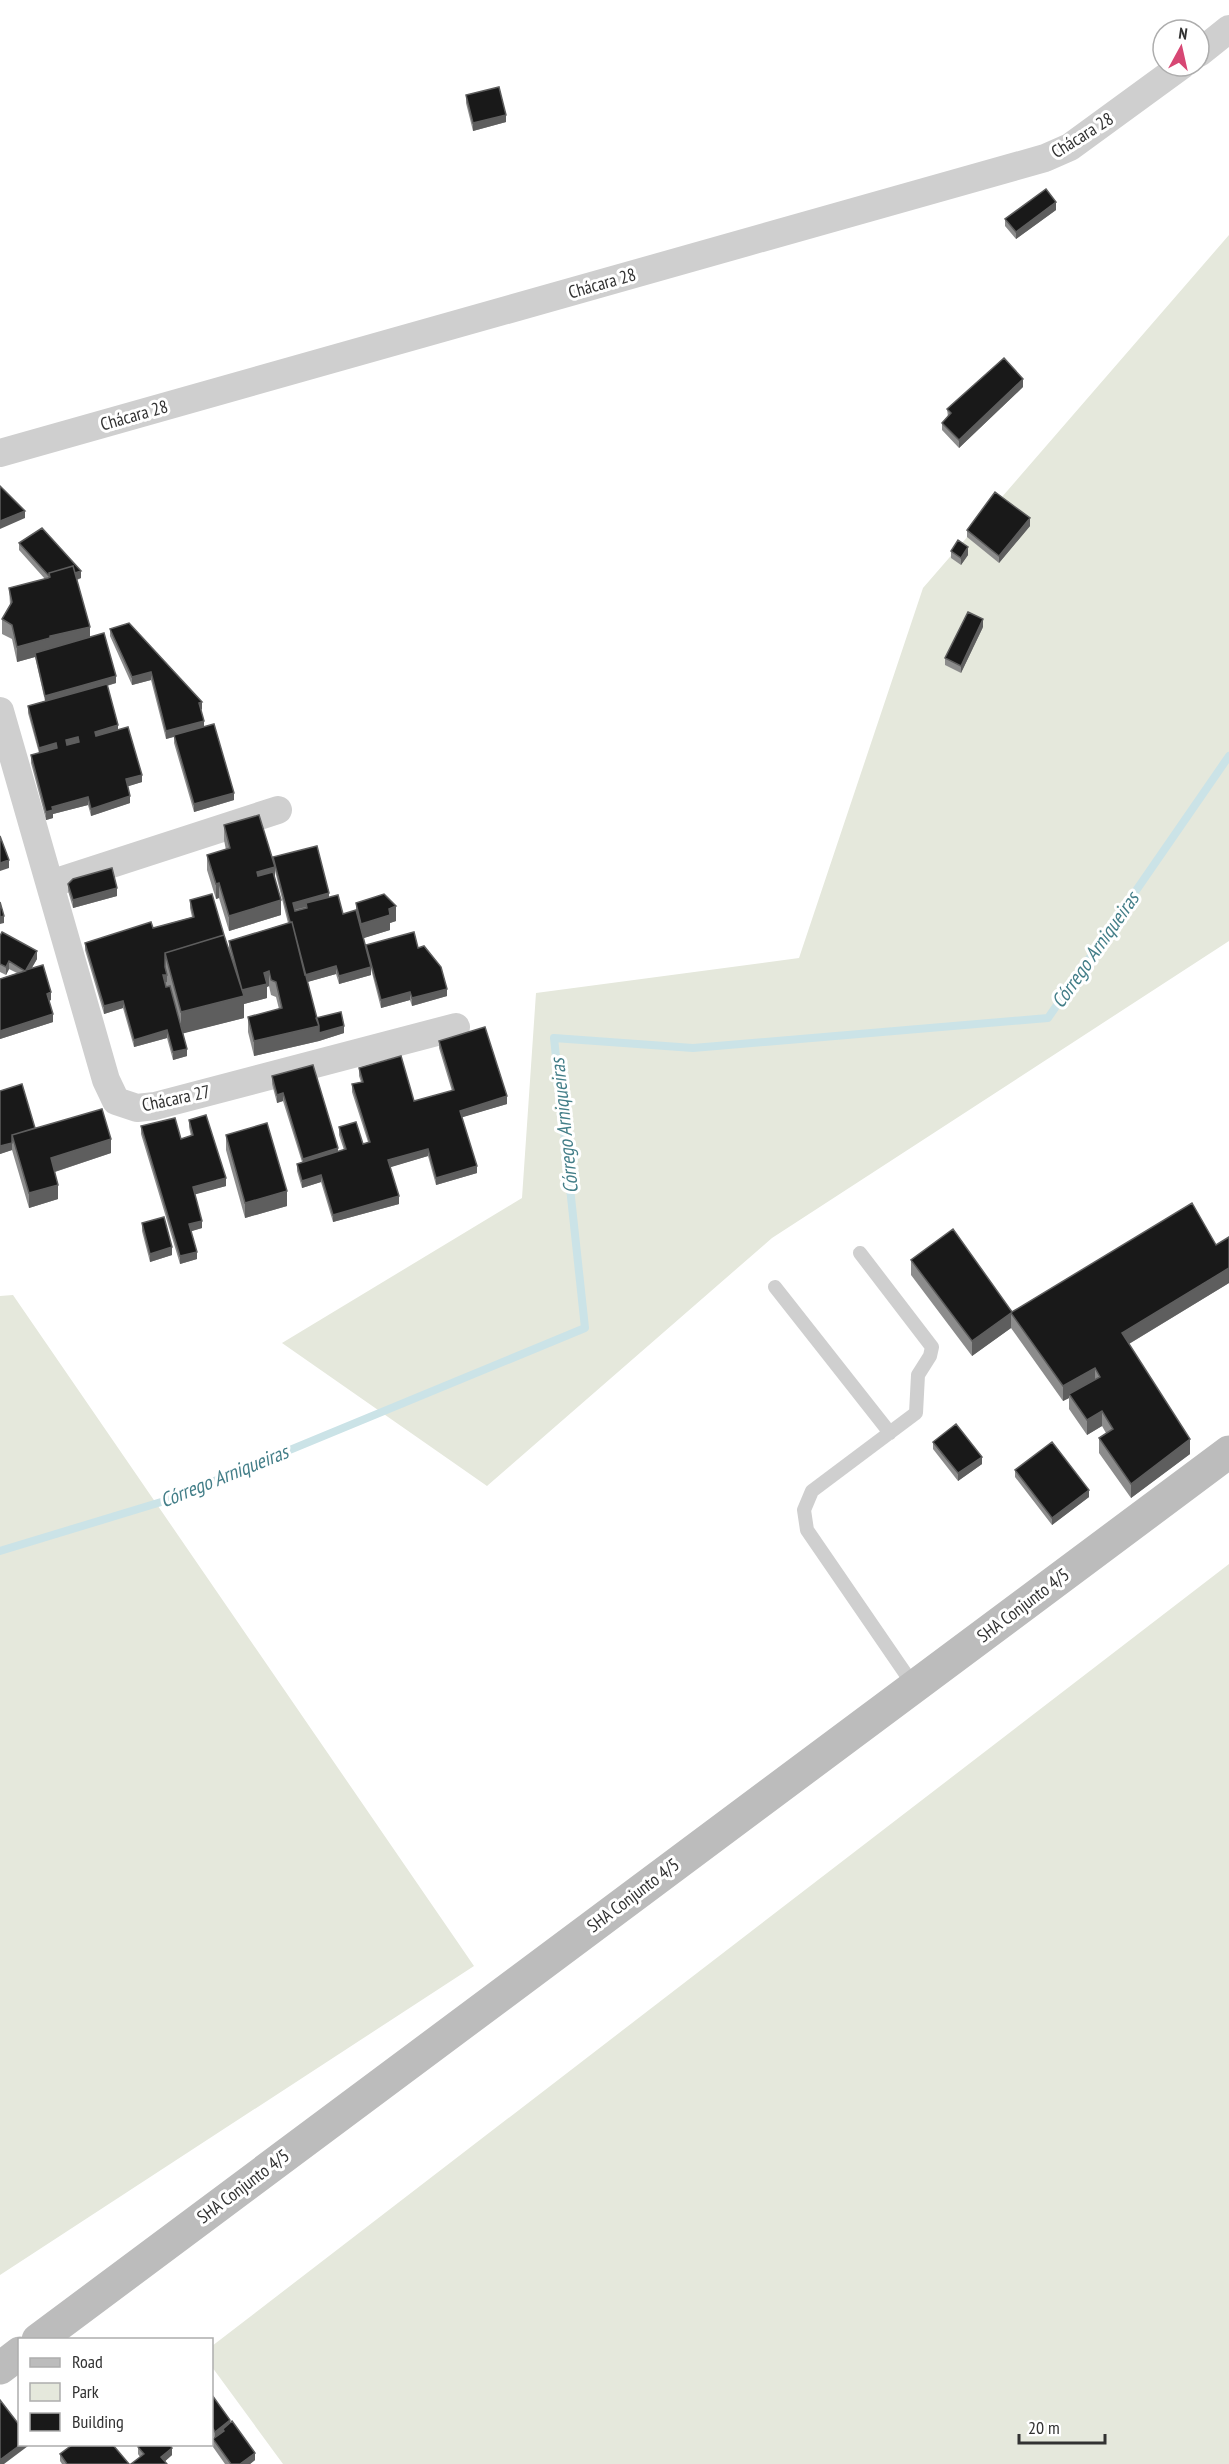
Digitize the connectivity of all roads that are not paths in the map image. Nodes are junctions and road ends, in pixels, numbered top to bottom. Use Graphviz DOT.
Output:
graph roads {
  1 [pos="1229,28"];
  2 [pos="1211,43"];
  3 [pos="1165,78"];
  4 [pos="0,453"];
  5 [pos="0,711"];
  6 [pos="278,810"];
  7 [pos="50,884"];
  8 [pos="456,1027"];
  9 [pos="860,1253"];
  10 [pos="775,1287"];
  11 [pos="890,1433"];
  12 [pos="1229,1452"];
  13 [pos="914,1686"];
  14 [pos="41,2338"];
  15 [pos="18,2354"];
  16 [pos="0,2368"];
  1 -- 2 [label="street"];
  3 -- 4 [label="street, Chácara 28"];
  5 -- 7 [label="street, Chácara 27"];
  6 -- 7 [label="street"];
  7 -- 8 [label="street, Chácara 27"];
  9 -- 11 [label="lane"];
  10 -- 11 [label="lane"];
  11 -- 13 [label="lane"];
  12 -- 13 [label="street, SHA Conjunto 4/5"];
  13 -- 14 [label="street, SHA Conjunto 4/5"];
  15 -- 16 [label="street"];
}
